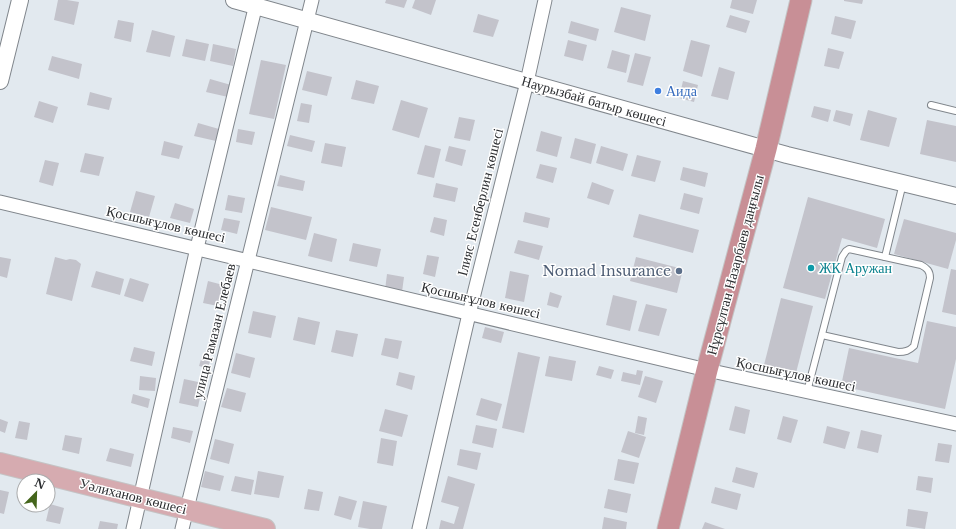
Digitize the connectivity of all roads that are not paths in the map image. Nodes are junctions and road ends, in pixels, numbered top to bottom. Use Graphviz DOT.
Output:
graph roads {
  1 [pos="20,0"];
  2 [pos="234,0"];
  3 [pos="312,0"];
  4 [pos="545,0"];
  5 [pos="802,0"];
  6 [pos="257,3"];
  7 [pos="307,20"];
  8 [pos="0,81"];
  9 [pos="527,82"];
  10 [pos="931,105"];
  11 [pos="956,111"];
  12 [pos="766,149"];
  13 [pos="903,183"];
  14 [pos="956,196"];
  15 [pos="0,202"];
  16 [pos="197,248"];
  17 [pos="885,257"];
  18 [pos="247,260"];
  19 [pos="469,314"];
  20 [pos="822,335"];
  21 [pos="708,370"];
  22 [pos="808,392"];
  23 [pos="956,424"];
  24 [pos="0,463"];
  25 [pos="141,498"];
  26 [pos="187,509"];
  27 [pos="133,529"];
  28 [pos="182,529"];
  29 [pos="265,529"];
  30 [pos="419,529"];
  31 [pos="668,529"];
  1 -- 8 [label="street"];
  2 -- 6 [label="street, Наурызбай батыр көшесі"];
  3 -- 7 [label="street, улица Рамазан Елебаев"];
  4 -- 9 [label="street, Ілияс Есенберлин көшесі"];
  5 -- 12 [label="highway, Нұрсұлтан Назарбаев даңғылы"];
  6 -- 7 [label="street, Наурызбай батыр көшесі"];
  6 -- 16 [label="street"];
  7 -- 9 [label="street, Наурызбай батыр көшесі"];
  7 -- 18 [label="street, улица Рамазан Елебаев"];
  9 -- 12 [label="street, Наурызбай батыр көшесі"];
  9 -- 19 [label="street, Ілияс Есенберлин көшесі"];
  10 -- 11 [label="lane"];
  12 -- 13 [label="street, Наурызбай батыр көшесі"];
  12 -- 21 [label="highway, Нұрсұлтан Назарбаев даңғылы"];
  13 -- 14 [label="street, Наурызбай батыр көшесі"];
  13 -- 17 [label="lane"];
  15 -- 16 [label="street, Қосшығұлов көшесі"];
  16 -- 18 [label="street, Қосшығұлов көшесі"];
  16 -- 25 [label="street"];
  17 -- 20 [label="lane"];
  17 -- 20 [label="lane"];
  18 -- 19 [label="street, Қосшығұлов көшесі"];
  18 -- 26 [label="street, улица Рамазан Елебаев"];
  19 -- 21 [label="street, Қосшығұлов көшесі"];
  19 -- 30 [label="street, Ілияс Есенберлин көшесі"];
  20 -- 22 [label="lane"];
  21 -- 22 [label="street, Қосшығұлов көшесі"];
  21 -- 31 [label="highway, Нұрсұлтан Назарбаев даңғылы"];
  22 -- 23 [label="street, Қосшығұлов көшесі"];
  24 -- 25 [label="main road, Уәлиханов көшесі"];
  25 -- 26 [label="main road, Уәлиханов көшесі"];
  25 -- 27 [label="street"];
  26 -- 28 [label="street, улица Рамазан Елебаев"];
  26 -- 29 [label="main road, Уәлиханов көшесі"];
}
